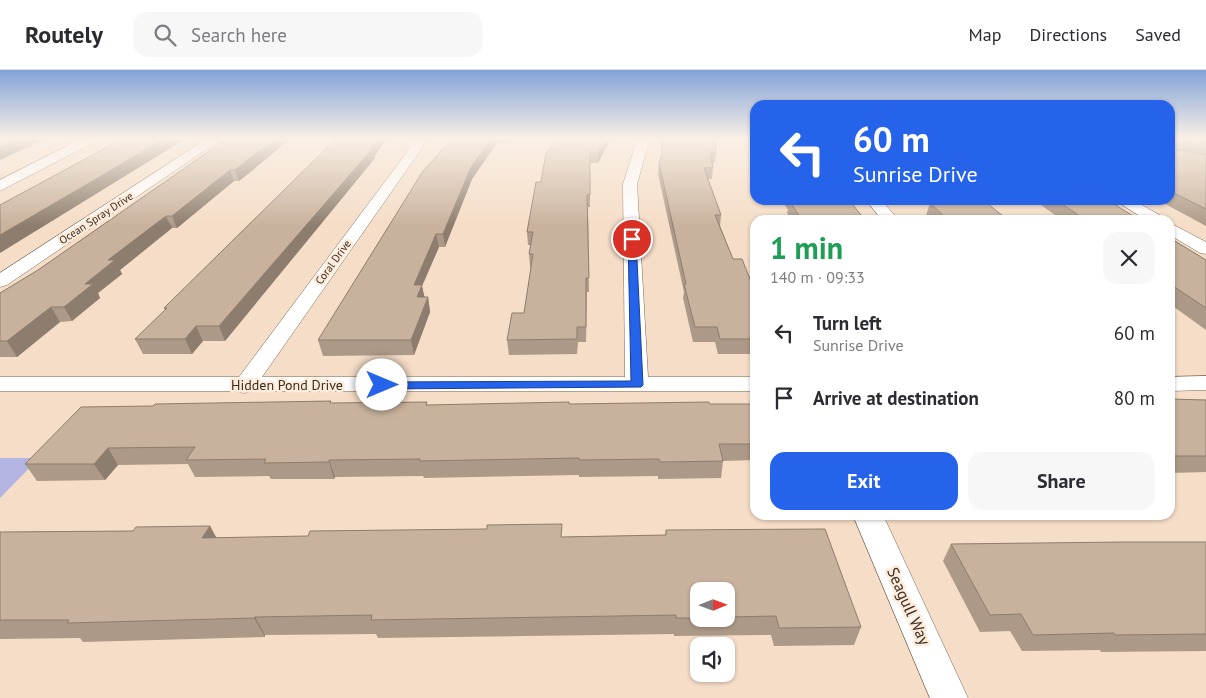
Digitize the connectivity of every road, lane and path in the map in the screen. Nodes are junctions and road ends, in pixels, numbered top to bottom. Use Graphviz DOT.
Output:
graph roads {
  1 [pos="37,167"];
  2 [pos="173,167"];
  3 [pos="404,167"];
  4 [pos="635,167"];
  5 [pos="0,186"];
  6 [pos="878,205"];
  7 [pos="1131,205"];
  8 [pos="886,215"];
  9 [pos="1148,215"];
  10 [pos="1175,231"];
  11 [pos="1206,249"];
  12 [pos="0,281"];
  13 [pos="1206,383"];
  14 [pos="0,384"];
  15 [pos="750,384"];
  16 [pos="1175,384"];
  17 [pos="637,385"];
  18 [pos="244,386"];
  19 [pos="870,520"];
  20 [pos="949,698"];
  1 -- 5 [label="street"];
  2 -- 12 [label="street, Ocean Spray Drive"];
  3 -- 18 [label="street, Coral Drive"];
  4 -- 17 [label="street"];
  6 -- 8 [label="street"];
  7 -- 9 [label="street"];
  10 -- 11 [label="street"];
  13 -- 16 [label="street"];
  14 -- 18 [label="street, Hidden Pond Drive"];
  15 -- 17 [label="street, Hidden Pond Drive"];
  17 -- 18 [label="street, Hidden Pond Drive"];
  19 -- 20 [label="street, Seagull Way"];
}
